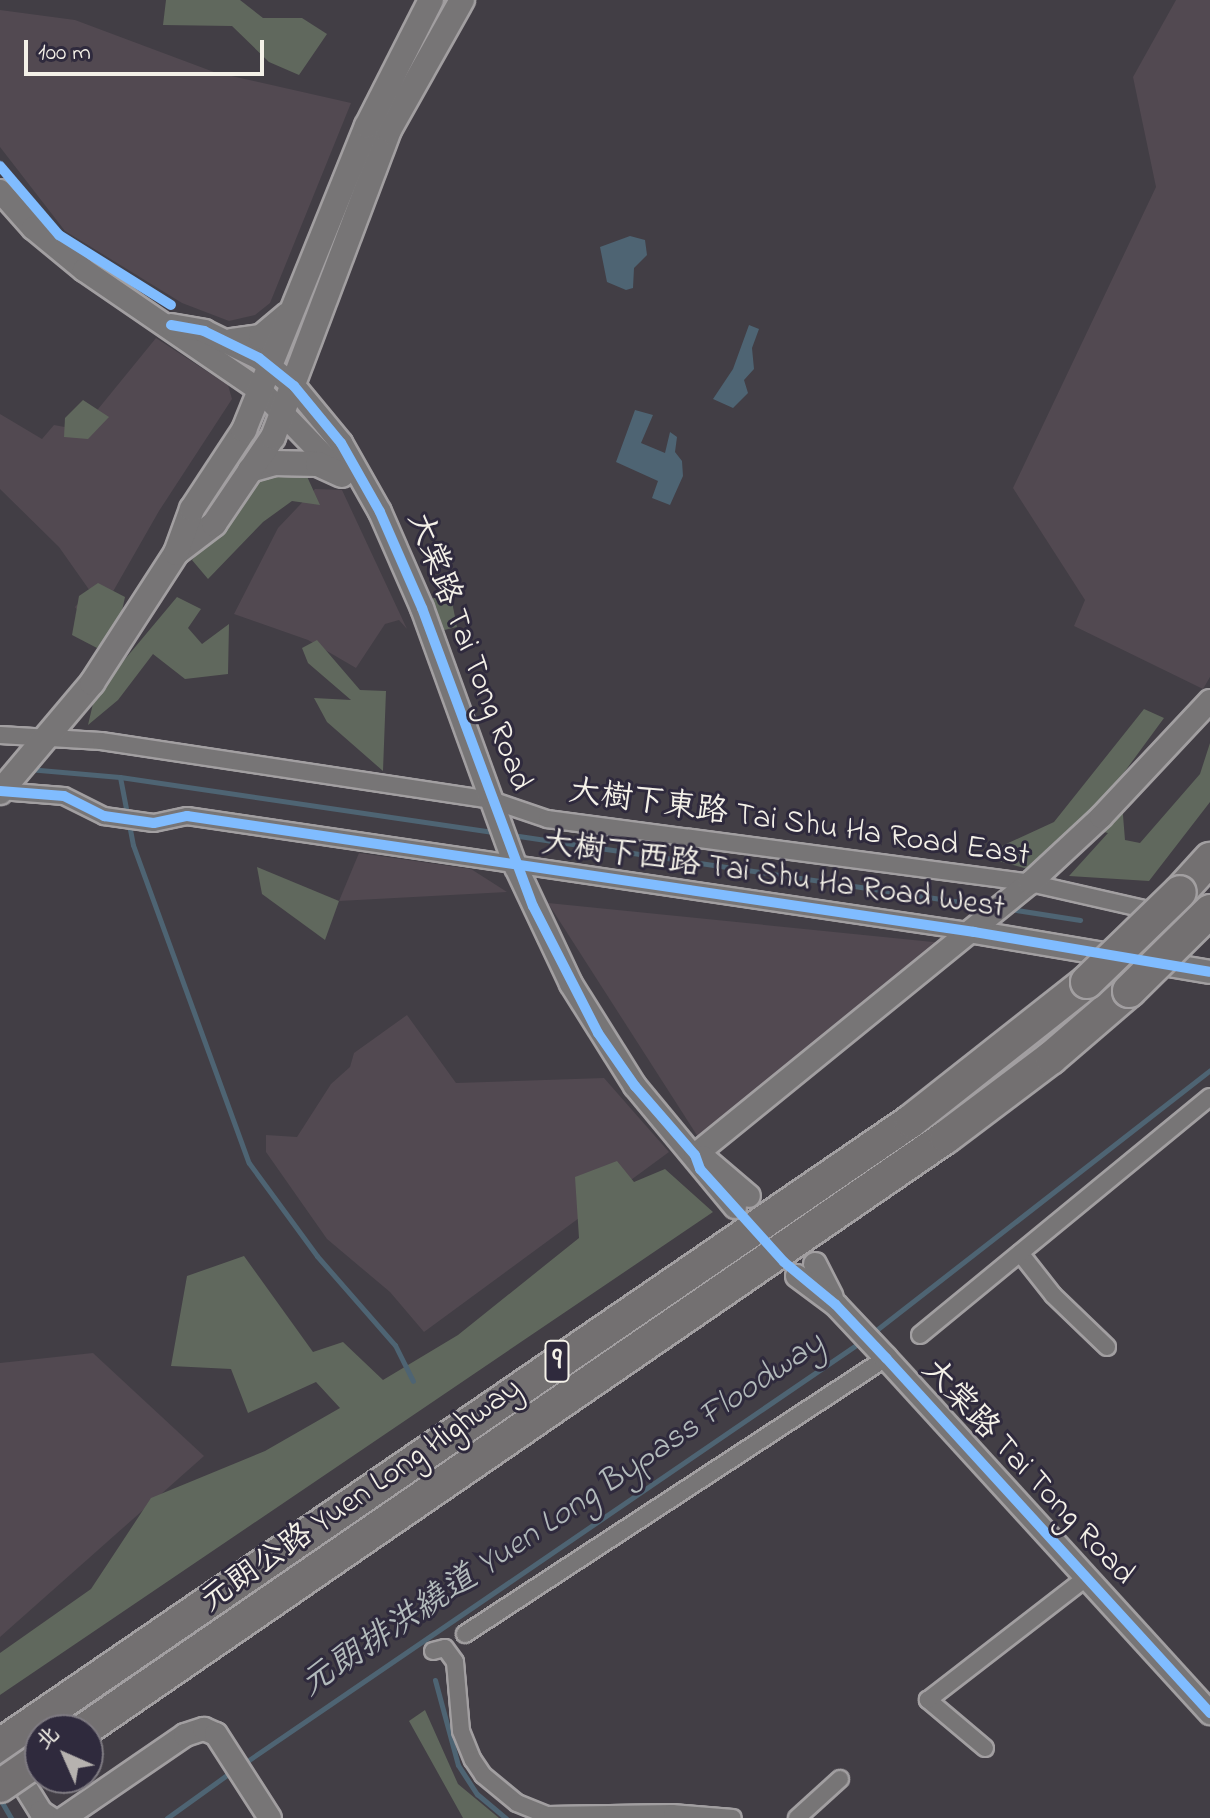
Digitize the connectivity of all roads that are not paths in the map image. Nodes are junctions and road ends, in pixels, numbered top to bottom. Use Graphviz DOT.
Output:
graph roads {
  1 [pos="431,0"];
  2 [pos="462,0"];
  3 [pos="0,191"];
  4 [pos="295,305"];
  5 [pos="171,325"];
  6 [pos="232,341"];
  7 [pos="271,367"];
  8 [pos="294,386"];
  9 [pos="261,391"];
  10 [pos="285,412"];
  11 [pos="250,470"];
  12 [pos="342,475"];
  13 [pos="374,501"];
  14 [pos="176,553"];
  15 [pos="1210,701"];
  16 [pos="0,735"];
  17 [pos="44,738"];
  18 [pos="2,789"];
  19 [pos="493,805"];
  20 [pos="1210,859"];
  21 [pos="514,862"];
  22 [pos="1025,887"];
  23 [pos="1210,911"];
  24 [pos="1210,923"];
  25 [pos="979,927"];
  26 [pos="1210,972"];
  27 [pos="1210,1097"];
  28 [pos="695,1155"];
  29 [pos="742,1202"];
  30 [pos="1020,1253"];
  31 [pos="806,1270"];
  32 [pos="920,1335"];
  33 [pos="1107,1347"];
  34 [pos="886,1358"];
  35 [pos="1086,1578"];
  36 [pos="465,1634"];
  37 [pos="433,1651"];
  38 [pos="1210,1713"];
  39 [pos="104,1716"];
  40 [pos="7,1741"];
  41 [pos="985,1748"];
  42 [pos="24,1770"];
  43 [pos="840,1779"];
  44 [pos="0,1786"];
  45 [pos="46,1815"];
  46 [pos="64,1818"];
  47 [pos="270,1818"];
  48 [pos="733,1818"];
  49 [pos="797,1818"];
  1 -- 4 [label="main road"];
  2 -- 8 [label="main road"];
  3 -- 5 [label="street, 大棠路 Tai Tong Road"];
  4 -- 6 [label="main road"];
  4 -- 7 [label="main road"];
  5 -- 6 [label="street, 大棠路 Tai Tong Road"];
  5 -- 9 [label="street, 大棠路 Tai Tong Road"];
  6 -- 7 [label="street, 大棠路 Tai Tong Road"];
  7 -- 8 [label="street, 大棠路 Tai Tong Road"];
  7 -- 9 [label="main road"];
  8 -- 10 [label="main road"];
  8 -- 13 [label="street, 大棠路 Tai Tong Road"];
  9 -- 10 [label="street, 大棠路 Tai Tong Road"];
  9 -- 14 [label="main road"];
  10 -- 11 [label="main road"];
  10 -- 12 [label="street, 大棠路 Tai Tong Road"];
  11 -- 12 [label="main road"];
  11 -- 14 [label="main road"];
  12 -- 13 [label="street, 大棠路 Tai Tong Road"];
  13 -- 19 [label="street, 大棠路 Tai Tong Road"];
  14 -- 17 [label="main road"];
  15 -- 22 [label="street"];
  16 -- 17 [label="street, 大樹下東路 Tai Shu Ha Road East"];
  17 -- 18 [label="main road"];
  17 -- 19 [label="street, 大樹下東路 Tai Shu Ha Road East"];
  18 -- 21 [label="street, 大樹下西路 Tai Shu Ha Road West"];
  19 -- 21 [label="street, 大棠路 Tai Tong Road"];
  19 -- 22 [label="street, 大樹下東路 Tai Shu Ha Road East"];
  20 -- 40 [label="highway, 元朗公路 Yuen Long Highway / 9, bridge"];
  21 -- 25 [label="street, 大樹下西路 Tai Shu Ha Road West"];
  21 -- 28 [label="street, 大棠路 Tai Tong Road"];
  22 -- 24 [label="street, 大樹下東路 Tai Shu Ha Road East"];
  22 -- 25 [label="street"];
  23 -- 39 [label="highway, 元朗公路 Yuen Long Highway / 9, bridge"];
  25 -- 26 [label="street, 大樹下西路 Tai Shu Ha Road West"];
  25 -- 28 [label="street"];
  27 -- 30 [label="street"];
  28 -- 29 [label="street, 大棠路 Tai Tong Road"];
  30 -- 32 [label="street"];
  30 -- 33 [label="street"];
  31 -- 34 [label="street, 大棠路 Tai Tong Road"];
  34 -- 35 [label="street, 大棠路 Tai Tong Road"];
  34 -- 36 [label="street"];
  35 -- 38 [label="street, 大棠路 Tai Tong Road"];
  35 -- 41 [label="street"];
  37 -- 48 [label="street"];
  40 -- 45 [label="street"];
  42 -- 44 [label="highway, bridge"];
  43 -- 49 [label="street"];
  46 -- 47 [label="street"];
}
